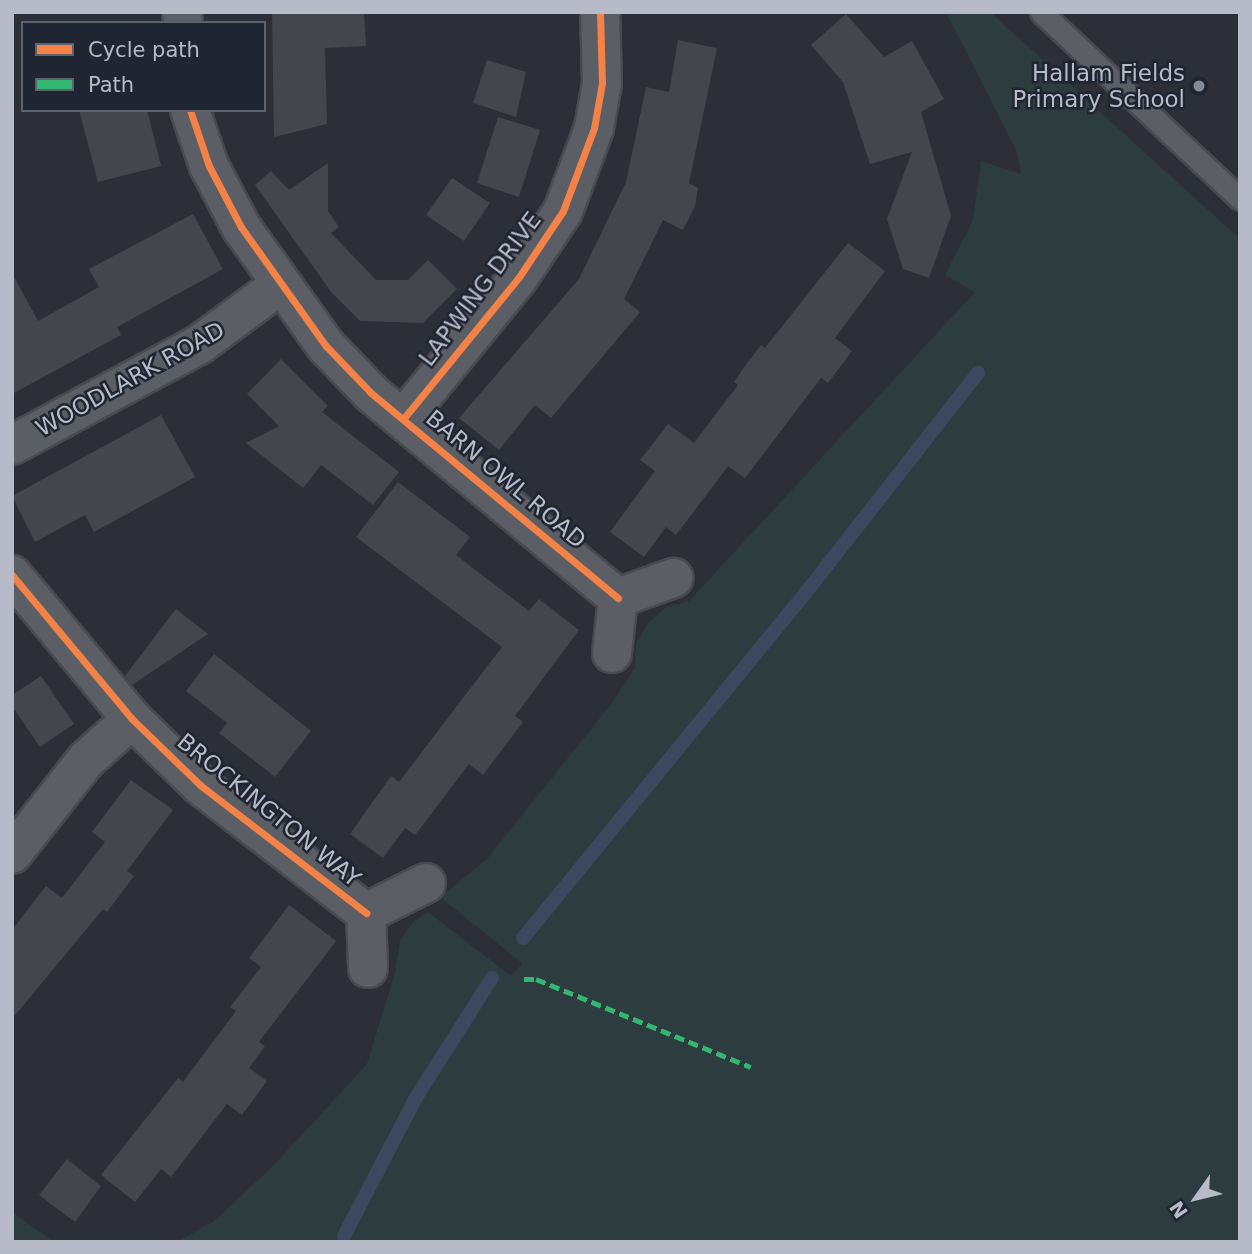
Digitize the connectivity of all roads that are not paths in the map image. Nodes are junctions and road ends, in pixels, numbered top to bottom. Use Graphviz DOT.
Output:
graph roads {
  1 [pos="600,12"];
  2 [pos="1041,12"];
  3 [pos="191,112"];
  4 [pos="1240,199"];
  5 [pos="280,285"];
  6 [pos="404,418"];
  7 [pos="12,445"];
  8 [pos="12,575"];
  9 [pos="673,578"];
  10 [pos="618,598"];
  11 [pos="612,653"];
  12 [pos="132,719"];
  13 [pos="12,854"];
  14 [pos="426,883"];
  15 [pos="366,913"];
  16 [pos="368,968"];
  1 -- 6 [label="street, LAPWING DRIVE"];
  2 -- 4 [label="lane"];
  3 -- 5 [label="street, BARN OWL ROAD"];
  5 -- 6 [label="street, BARN OWL ROAD"];
  5 -- 7 [label="street, WOODLARK ROAD"];
  6 -- 10 [label="street, BARN OWL ROAD"];
  8 -- 12 [label="street, BROCKINGTON WAY"];
  9 -- 10 [label="street"];
  10 -- 11 [label="street"];
  12 -- 13 [label="street"];
  12 -- 15 [label="street, BROCKINGTON WAY"];
  14 -- 15 [label="street, BROCKINGTON WAY"];
  15 -- 16 [label="street, BROCKINGTON WAY"];
}
